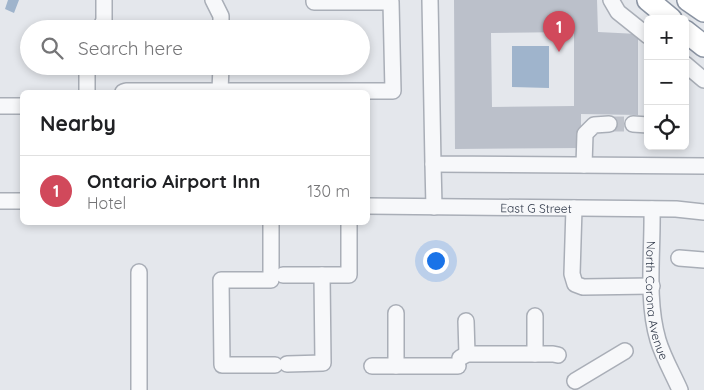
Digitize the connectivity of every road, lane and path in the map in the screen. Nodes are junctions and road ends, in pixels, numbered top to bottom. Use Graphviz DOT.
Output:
graph roads {
  1 [pos="104,0"];
  2 [pos="213,0"];
  3 [pos="314,0"];
  4 [pos="430,0"];
  5 [pos="611,0"];
  6 [pos="648,0"];
  7 [pos="688,0"];
  8 [pos="704,11"];
  9 [pos="666,15"];
  10 [pos="104,20"];
  11 [pos="221,20"];
  12 [pos="644,33"];
  13 [pos="689,34"];
  14 [pos="704,46"];
  15 [pos="689,67"];
  16 [pos="87,75"];
  17 [pos="221,75"];
  18 [pos="704,80"];
  19 [pos="87,90"];
  20 [pos="220,90"];
  21 [pos="370,91"];
  22 [pos="0,106"];
  23 [pos="20,106"];
  24 [pos="609,124"];
  25 [pos="433,164"];
  26 [pos="584,165"];
  27 [pos="704,166"];
  28 [pos="0,201"];
  29 [pos="20,201"];
  30 [pos="370,206"];
  31 [pos="434,207"];
  32 [pos="574,208"];
  33 [pos="652,209"];
  34 [pos="704,212"];
  35 [pos="271,225"];
  36 [pos="349,225"];
  37 [pos="679,258"];
  38 [pos="704,260"];
  39 [pos="139,272"];
  40 [pos="283,275"];
  41 [pos="322,275"];
  42 [pos="652,286"];
  43 [pos="396,313"];
  44 [pos="535,316"];
  45 [pos="466,321"];
  46 [pos="625,350"];
  47 [pos="535,354"];
  48 [pos="558,355"];
  49 [pos="462,359"];
  50 [pos="372,366"];
  51 [pos="396,366"];
  52 [pos="575,380"];
  53 [pos="139,390"];
  54 [pos="680,390"];
  1 -- 10 [label="street"];
  2 -- 11 [label="street"];
  3 -- 21 [label="street"];
  4 -- 25 [label="street"];
  5 -- 12 [label="street"];
  6 -- 9 [label="highway"];
  7 -- 8 [label="highway"];
  13 -- 14 [label="highway"];
  15 -- 18 [label="street"];
  16 -- 19 [label="street"];
  17 -- 20 [label="street"];
  22 -- 23 [label="street"];
  24 -- 26 [label="street"];
  25 -- 26 [label="street"];
  25 -- 31 [label="street"];
  26 -- 27 [label="street"];
  28 -- 29 [label="street"];
  30 -- 31 [label="street, East G Street"];
  31 -- 32 [label="street, East G Street"];
  32 -- 33 [label="street, East G Street"];
  32 -- 42 [label="street"];
  33 -- 34 [label="street, East G Street"];
  33 -- 42 [label="street, North Corona Avenue"];
  35 -- 41 [label="street"];
  36 -- 41 [label="street"];
  37 -- 38 [label="street"];
  39 -- 53 [label="street"];
  40 -- 41 [label="street"];
  42 -- 54 [label="street, North Corona Avenue"];
  43 -- 51 [label="street"];
  44 -- 47 [label="street"];
  45 -- 49 [label="street"];
  46 -- 52 [label="street"];
  47 -- 48 [label="street"];
  47 -- 49 [label="street"];
  49 -- 51 [label="street"];
  50 -- 51 [label="street"];
}
